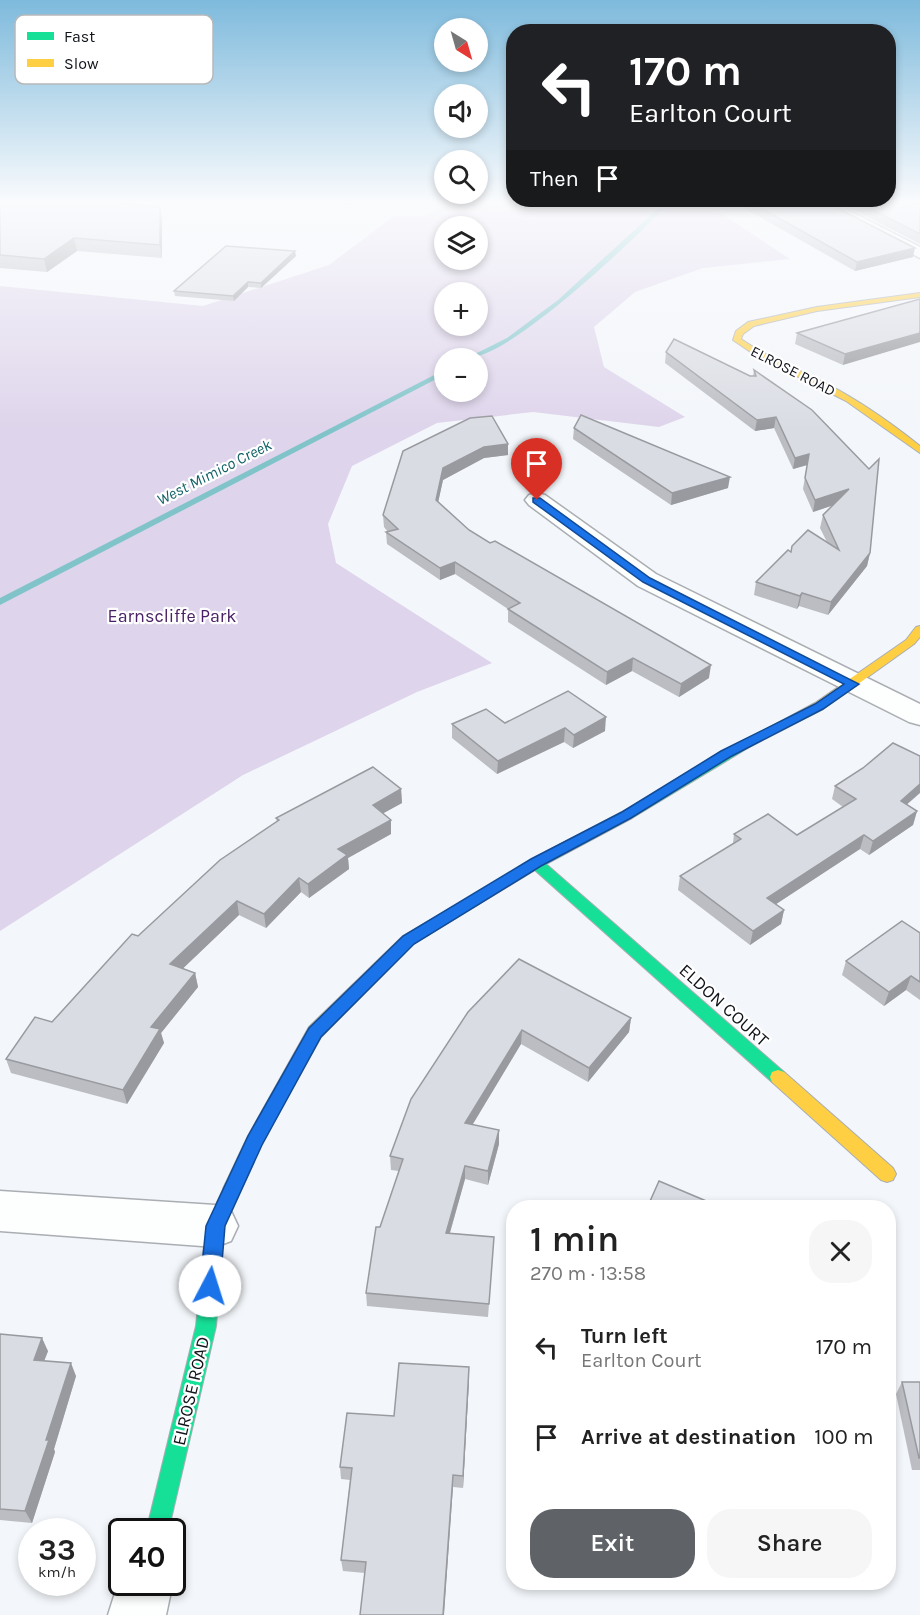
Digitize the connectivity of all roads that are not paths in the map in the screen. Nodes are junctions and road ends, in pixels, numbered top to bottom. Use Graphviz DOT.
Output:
graph roads {
  1 [pos="920,295"];
  2 [pos="920,450"];
  3 [pos="537,500"];
  4 [pos="920,629"];
  5 [pos="853,684"];
  6 [pos="920,716"];
  7 [pos="536,863"];
  8 [pos="887,1174"];
  9 [pos="0,1211"];
  10 [pos="215,1226"];
  11 [pos="160,1518"];
  12 [pos="142,1596"];
  13 [pos="137,1615"];
  1 -- 2 [label="street, ELROSE ROAD"];
  3 -- 5 [label="street"];
  4 -- 5 [label="street, ELROSE ROAD"];
  5 -- 6 [label="street"];
  5 -- 7 [label="street, ELROSE ROAD"];
  7 -- 8 [label="street, ELDON COURT"];
  7 -- 10 [label="street, ELROSE ROAD"];
  9 -- 10 [label="street"];
  10 -- 11 [label="street, ELROSE ROAD"];
  12 -- 13 [label="street"];
}
